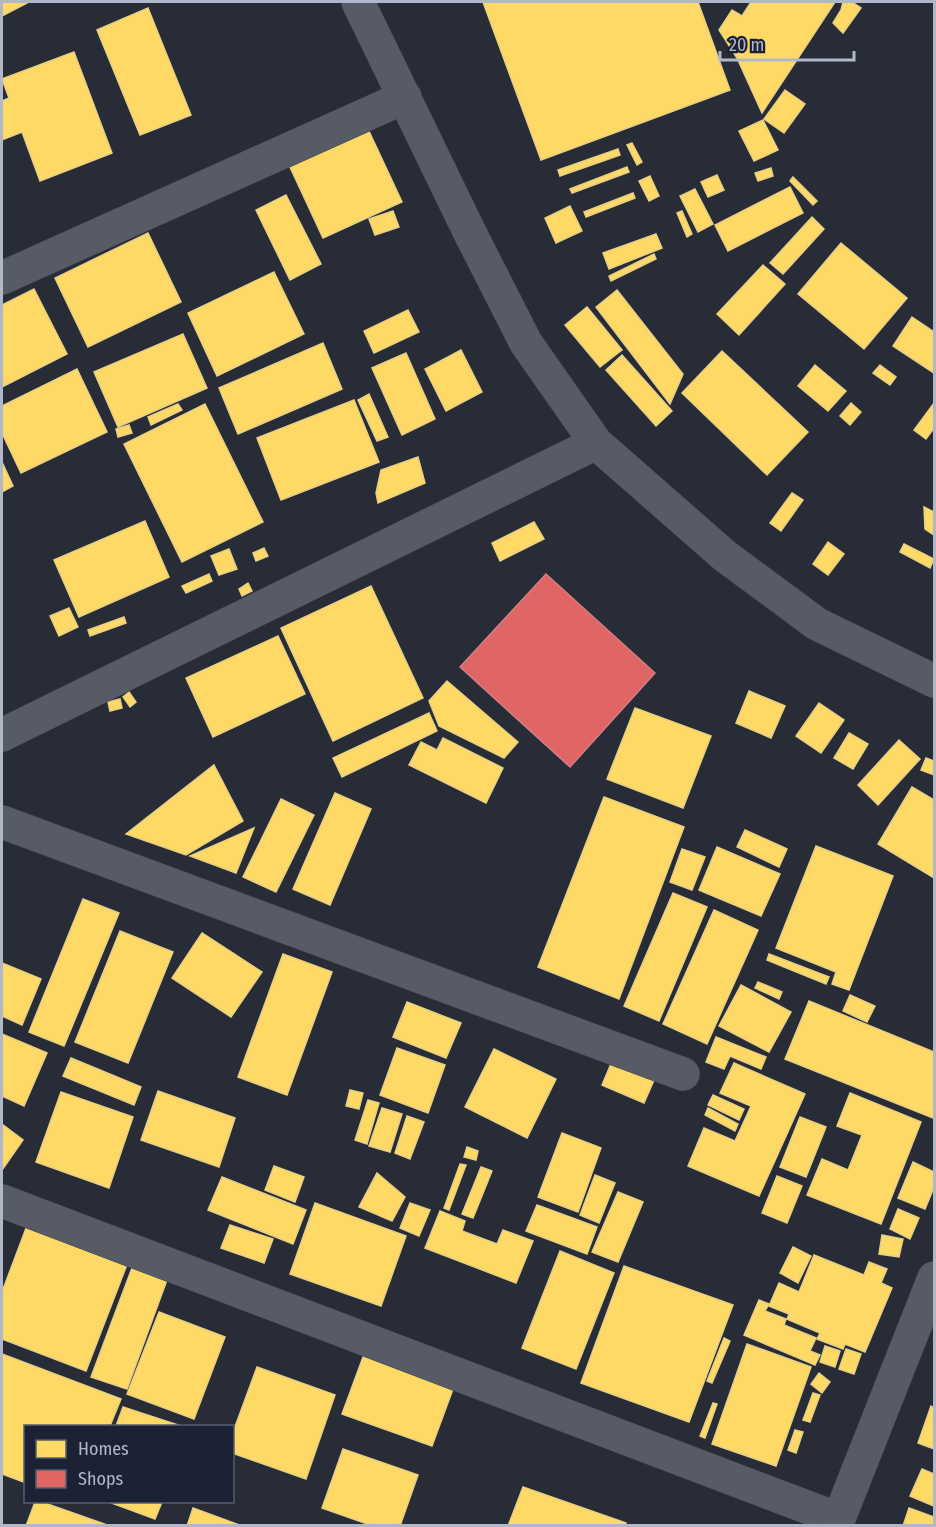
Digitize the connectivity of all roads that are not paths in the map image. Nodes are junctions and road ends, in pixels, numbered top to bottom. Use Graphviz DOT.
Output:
graph roads {
  1 [pos="358,2"];
  2 [pos="405,97"];
  3 [pos="2,278"];
  4 [pos="596,443"];
  5 [pos="934,681"];
  6 [pos="2,735"];
  7 [pos="2,822"];
  8 [pos="683,1074"];
  9 [pos="2,1202"];
  10 [pos="934,1278"];
  11 [pos="837,1522"];
  1 -- 2 [label="street"];
  2 -- 3 [label="street"];
  2 -- 4 [label="street"];
  4 -- 5 [label="street"];
  4 -- 6 [label="street"];
  7 -- 8 [label="street"];
  9 -- 11 [label="street"];
  10 -- 11 [label="street"];
}
